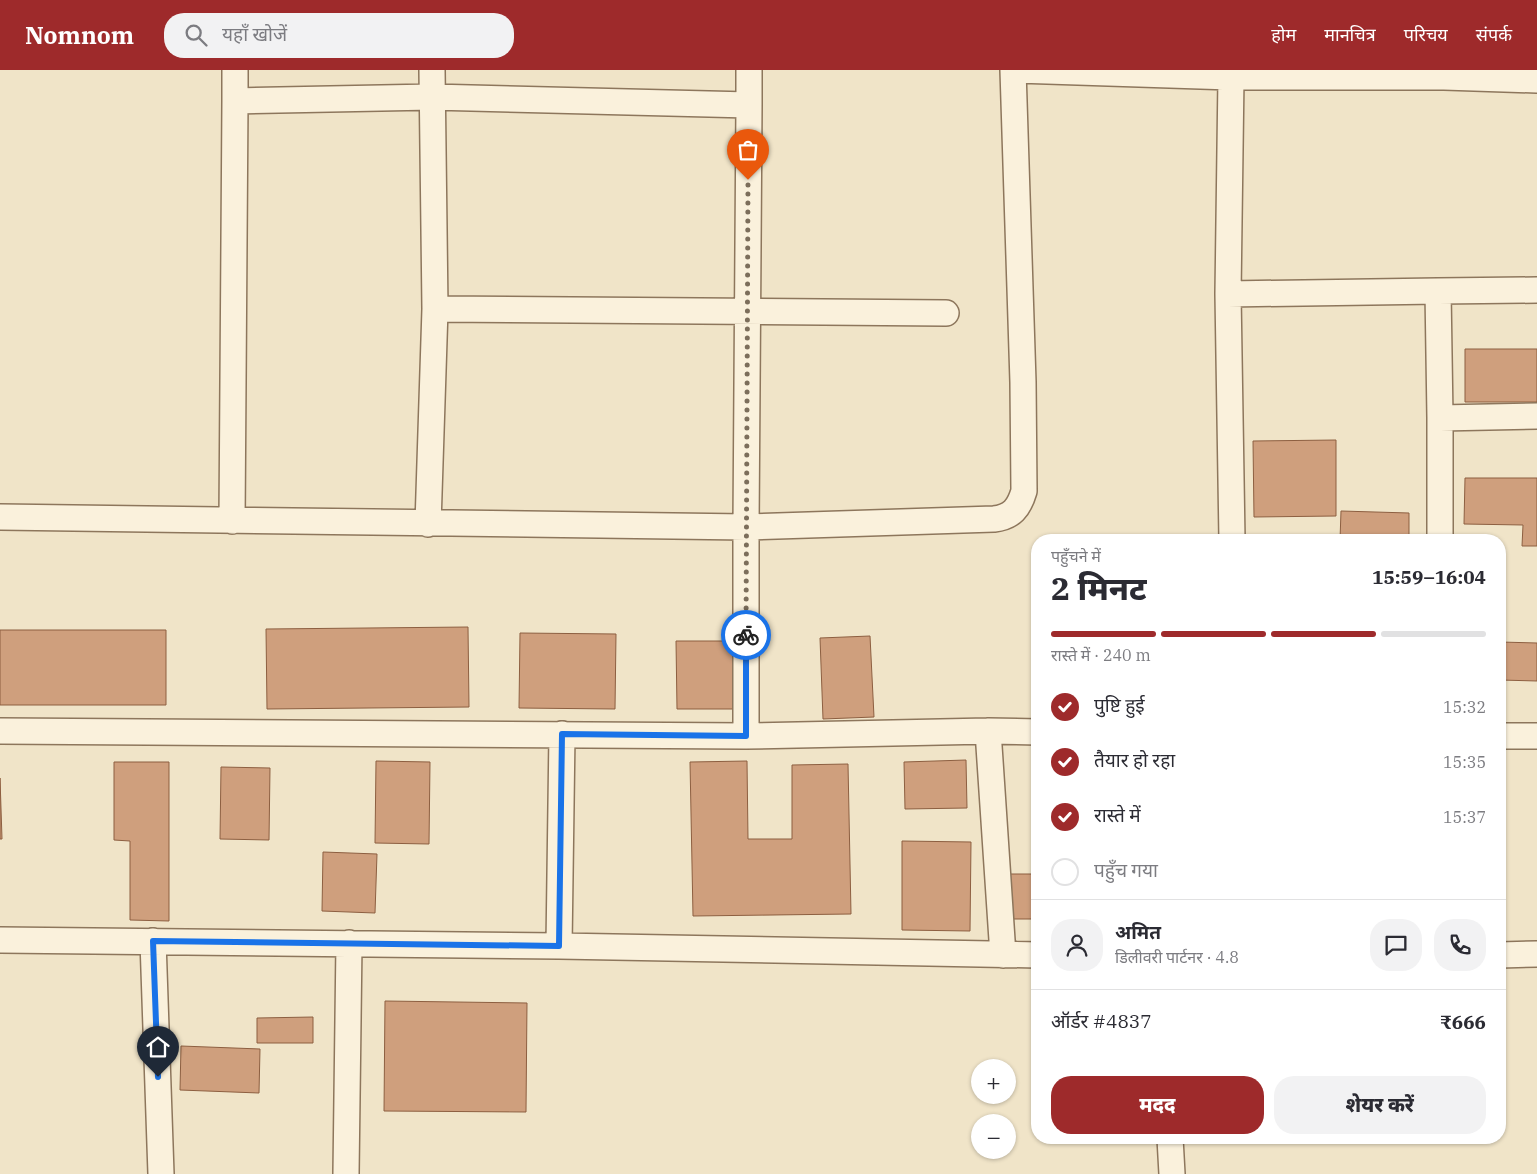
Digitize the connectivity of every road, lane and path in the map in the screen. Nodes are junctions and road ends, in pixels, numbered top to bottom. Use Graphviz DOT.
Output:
graph roads {
  1 [pos="235,70"];
  2 [pos="432,70"];
  3 [pos="749,70"];
  4 [pos="1013,70"];
  5 [pos="1231,77"];
  6 [pos="1537,80"];
  7 [pos="432,97"];
  8 [pos="235,101"];
  9 [pos="749,105"];
  10 [pos="1537,290"];
  11 [pos="1438,291"];
  12 [pos="1228,294"];
  13 [pos="435,309"];
  14 [pos="747,313"];
  15 [pos="946,313"];
  16 [pos="1537,416"];
  17 [pos="1440,418"];
  18 [pos="0,517"];
  19 [pos="232,521"];
  20 [pos="428,524"];
  21 [pos="746,527"];
  22 [pos="1232,534"];
  23 [pos="1440,534"];
  24 [pos="0,730"];
  25 [pos="988,731"];
  26 [pos="1031,732"];
  27 [pos="562,734"];
  28 [pos="746,736"];
  29 [pos="1506,736"];
  30 [pos="1537,736"];
  31 [pos="0,940"];
  32 [pos="153,941"];
  33 [pos="349,943"];
  34 [pos="559,946"];
  35 [pos="1506,954"];
  36 [pos="1537,954"];
  37 [pos="1003,955"];
  38 [pos="1031,956"];
  39 [pos="1170,1144"];
  40 [pos="161,1174"];
  41 [pos="346,1174"];
  42 [pos="1172,1174"];
  1 -- 8 [label="street"];
  2 -- 7 [label="street"];
  3 -- 9 [label="street"];
  4 -- 5 [label="street"];
  4 -- 21 [label="street"];
  5 -- 6 [label="street"];
  5 -- 12 [label="street"];
  7 -- 8 [label="street"];
  7 -- 9 [label="street"];
  7 -- 13 [label="street"];
  8 -- 19 [label="street"];
  9 -- 14 [label="street"];
  10 -- 11 [label="street"];
  11 -- 12 [label="street"];
  11 -- 17 [label="street"];
  12 -- 22 [label="street"];
  13 -- 14 [label="street"];
  13 -- 20 [label="street"];
  14 -- 15 [label="street"];
  14 -- 21 [label="street"];
  16 -- 17 [label="street"];
  17 -- 23 [label="street"];
  18 -- 19 [label="street"];
  19 -- 20 [label="street"];
  20 -- 21 [label="street"];
  21 -- 28 [label="street"];
  24 -- 27 [label="street"];
  25 -- 26 [label="street"];
  25 -- 28 [label="street"];
  25 -- 37 [label="street"];
  27 -- 28 [label="street"];
  27 -- 34 [label="street"];
  29 -- 30 [label="street"];
  31 -- 32 [label="street"];
  32 -- 33 [label="street"];
  32 -- 40 [label="street"];
  33 -- 34 [label="street"];
  33 -- 41 [label="street"];
  34 -- 37 [label="street"];
  35 -- 36 [label="street"];
  37 -- 38 [label="street"];
  39 -- 42 [label="street"];
}
